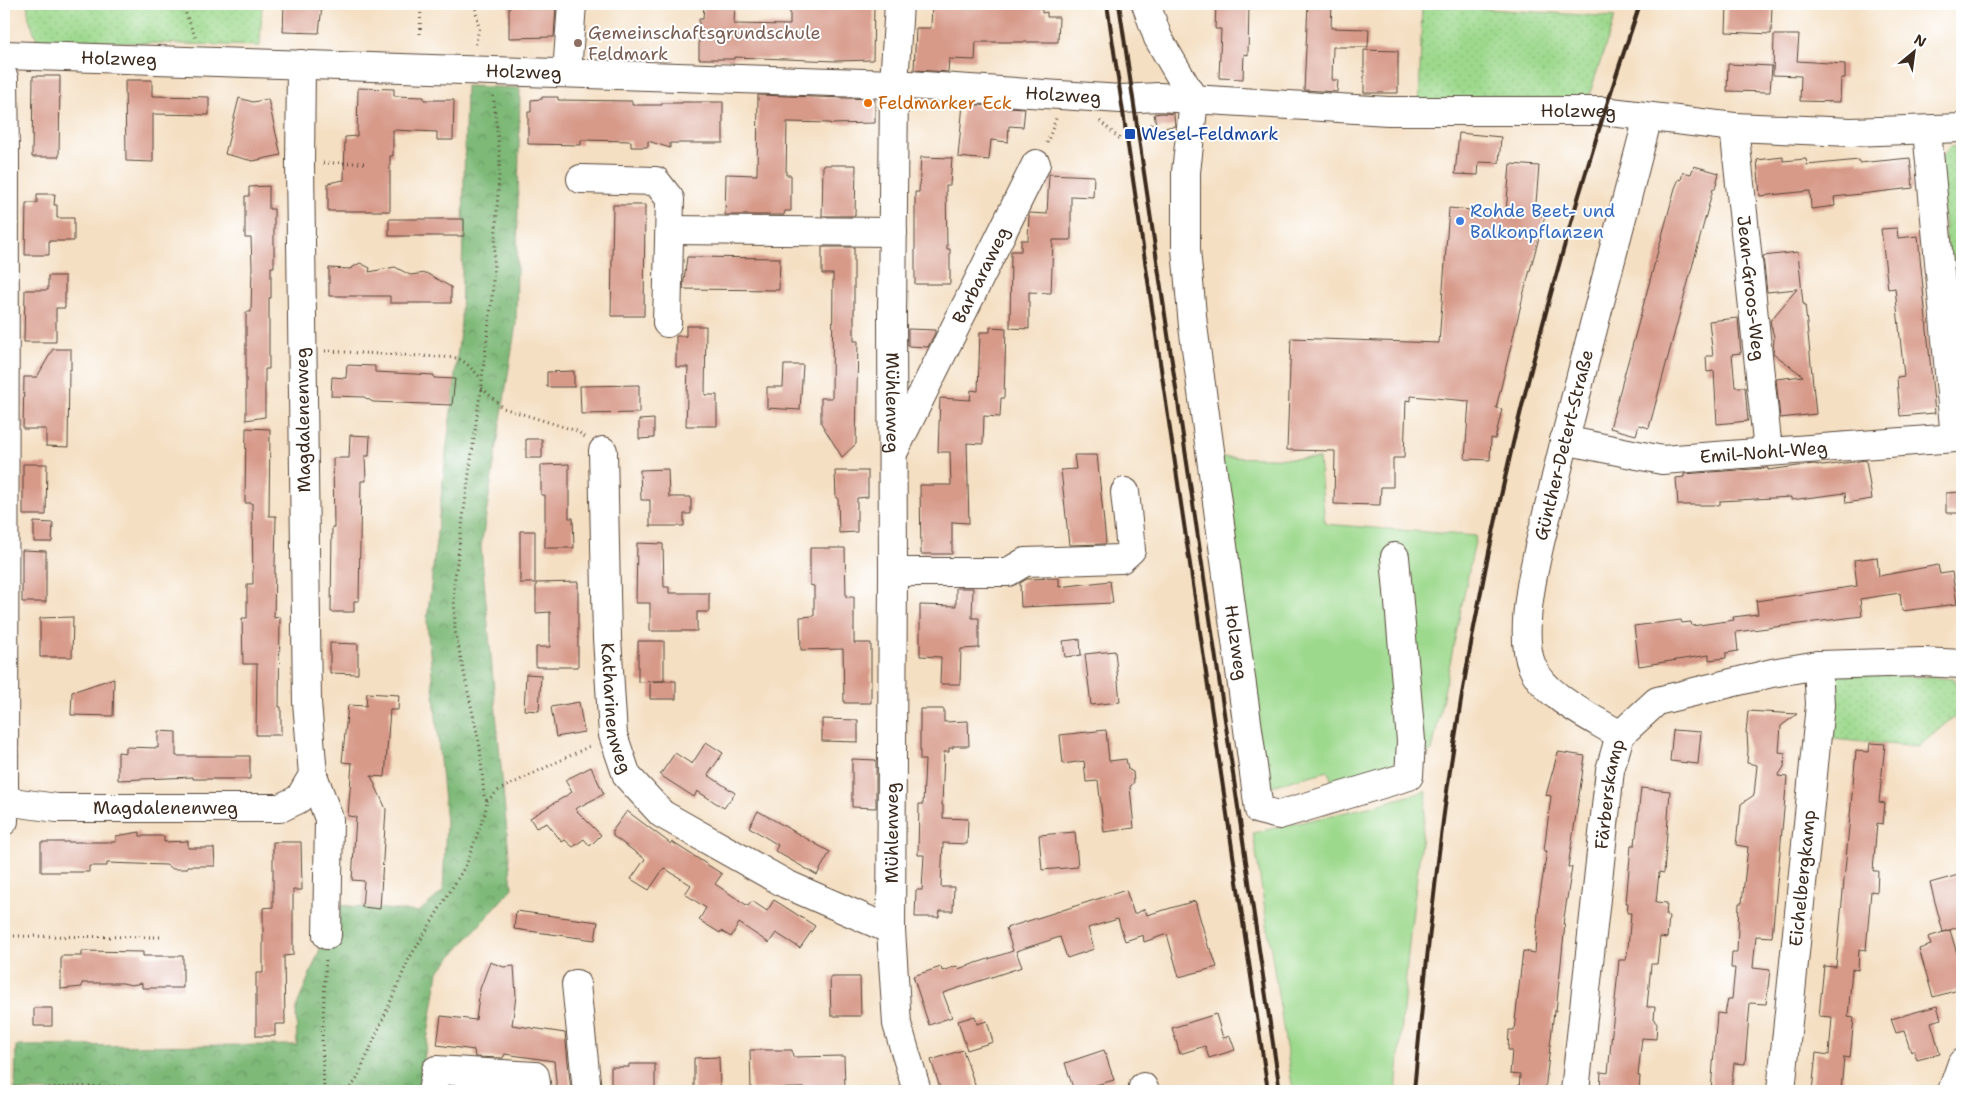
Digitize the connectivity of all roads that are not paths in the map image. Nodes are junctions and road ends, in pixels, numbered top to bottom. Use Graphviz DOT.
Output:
graph roads {
  1 [pos="572,4"];
  2 [pos="899,4"];
  3 [pos="1146,4"];
  4 [pos="4,55"];
  5 [pos="301,64"];
  6 [pos="567,73"];
  7 [pos="4,78"];
  8 [pos="894,84"];
  9 [pos="1194,100"];
  10 [pos="1648,117"];
  11 [pos="1734,126"];
  12 [pos="1962,128"];
  13 [pos="1927,130"];
  14 [pos="1036,164"];
  15 [pos="582,179"];
  16 [pos="670,230"];
  17 [pos="893,232"];
  18 [pos="667,323"];
  19 [pos="1564,440"];
  20 [pos="1958,442"];
  21 [pos="603,451"];
  22 [pos="1768,451"];
  23 [pos="892,454"];
  24 [pos="1125,492"];
  25 [pos="1395,558"];
  26 [pos="894,572"];
  27 [pos="1962,664"];
  28 [pos="1818,665"];
  29 [pos="1620,735"];
  30 [pos="313,775"];
  31 [pos="4,802"];
  32 [pos="4,821"];
  33 [pos="891,930"];
  34 [pos="326,935"];
  35 [pos="576,984"];
  36 [pos="1962,1062"];
  37 [pos="432,1091"];
  38 [pos="537,1091"];
  39 [pos="587,1091"];
  40 [pos="916,1091"];
  41 [pos="1575,1091"];
  42 [pos="1781,1091"];
  43 [pos="1952,1091"];
  1 -- 6 [label="street"];
  2 -- 8 [label="street, Mühlenweg"];
  3 -- 9 [label="street"];
  4 -- 5 [label="street, Holzweg"];
  5 -- 6 [label="street, Holzweg"];
  5 -- 30 [label="street, Magdalenenweg"];
  6 -- 8 [label="street, Holzweg"];
  7 -- 31 [label="street"];
  8 -- 9 [label="street, Holzweg"];
  8 -- 17 [label="street, Mühlenweg"];
  9 -- 10 [label="street, Holzweg"];
  9 -- 25 [label="street, Holzweg"];
  10 -- 11 [label="street, Holzweg"];
  10 -- 19 [label="street, Günther-Detert-Straße"];
  11 -- 13 [label="street, Holzweg"];
  11 -- 22 [label="street, Jean-Groos-Weg"];
  12 -- 13 [label="street, Holzweg"];
  13 -- 20 [label="street"];
  14 -- 23 [label="street, Barbaraweg"];
  15 -- 16 [label="street"];
  16 -- 17 [label="street"];
  16 -- 18 [label="street"];
  17 -- 23 [label="street, Mühlenweg"];
  19 -- 22 [label="street, Emil-Nohl-Weg"];
  19 -- 29 [label="street, Günther-Detert-Straße"];
  20 -- 22 [label="street, Emil-Nohl-Weg"];
  21 -- 33 [label="street, Katharinenweg"];
  23 -- 26 [label="street, Mühlenweg"];
  24 -- 26 [label="street"];
  26 -- 33 [label="street, Mühlenweg"];
  27 -- 28 [label="street, Färberskamp"];
  28 -- 29 [label="street, Färberskamp"];
  28 -- 42 [label="street, Eichelbergkamp"];
  29 -- 41 [label="street, Färberskamp"];
  30 -- 31 [label="street, Magdalenenweg"];
  30 -- 34 [label="street, Magdalenenweg"];
  31 -- 32 [label="street"];
  33 -- 40 [label="street, Mühlenweg"];
  35 -- 39 [label="street"];
  36 -- 43 [label="street"];
  37 -- 38 [label="street"];
}
